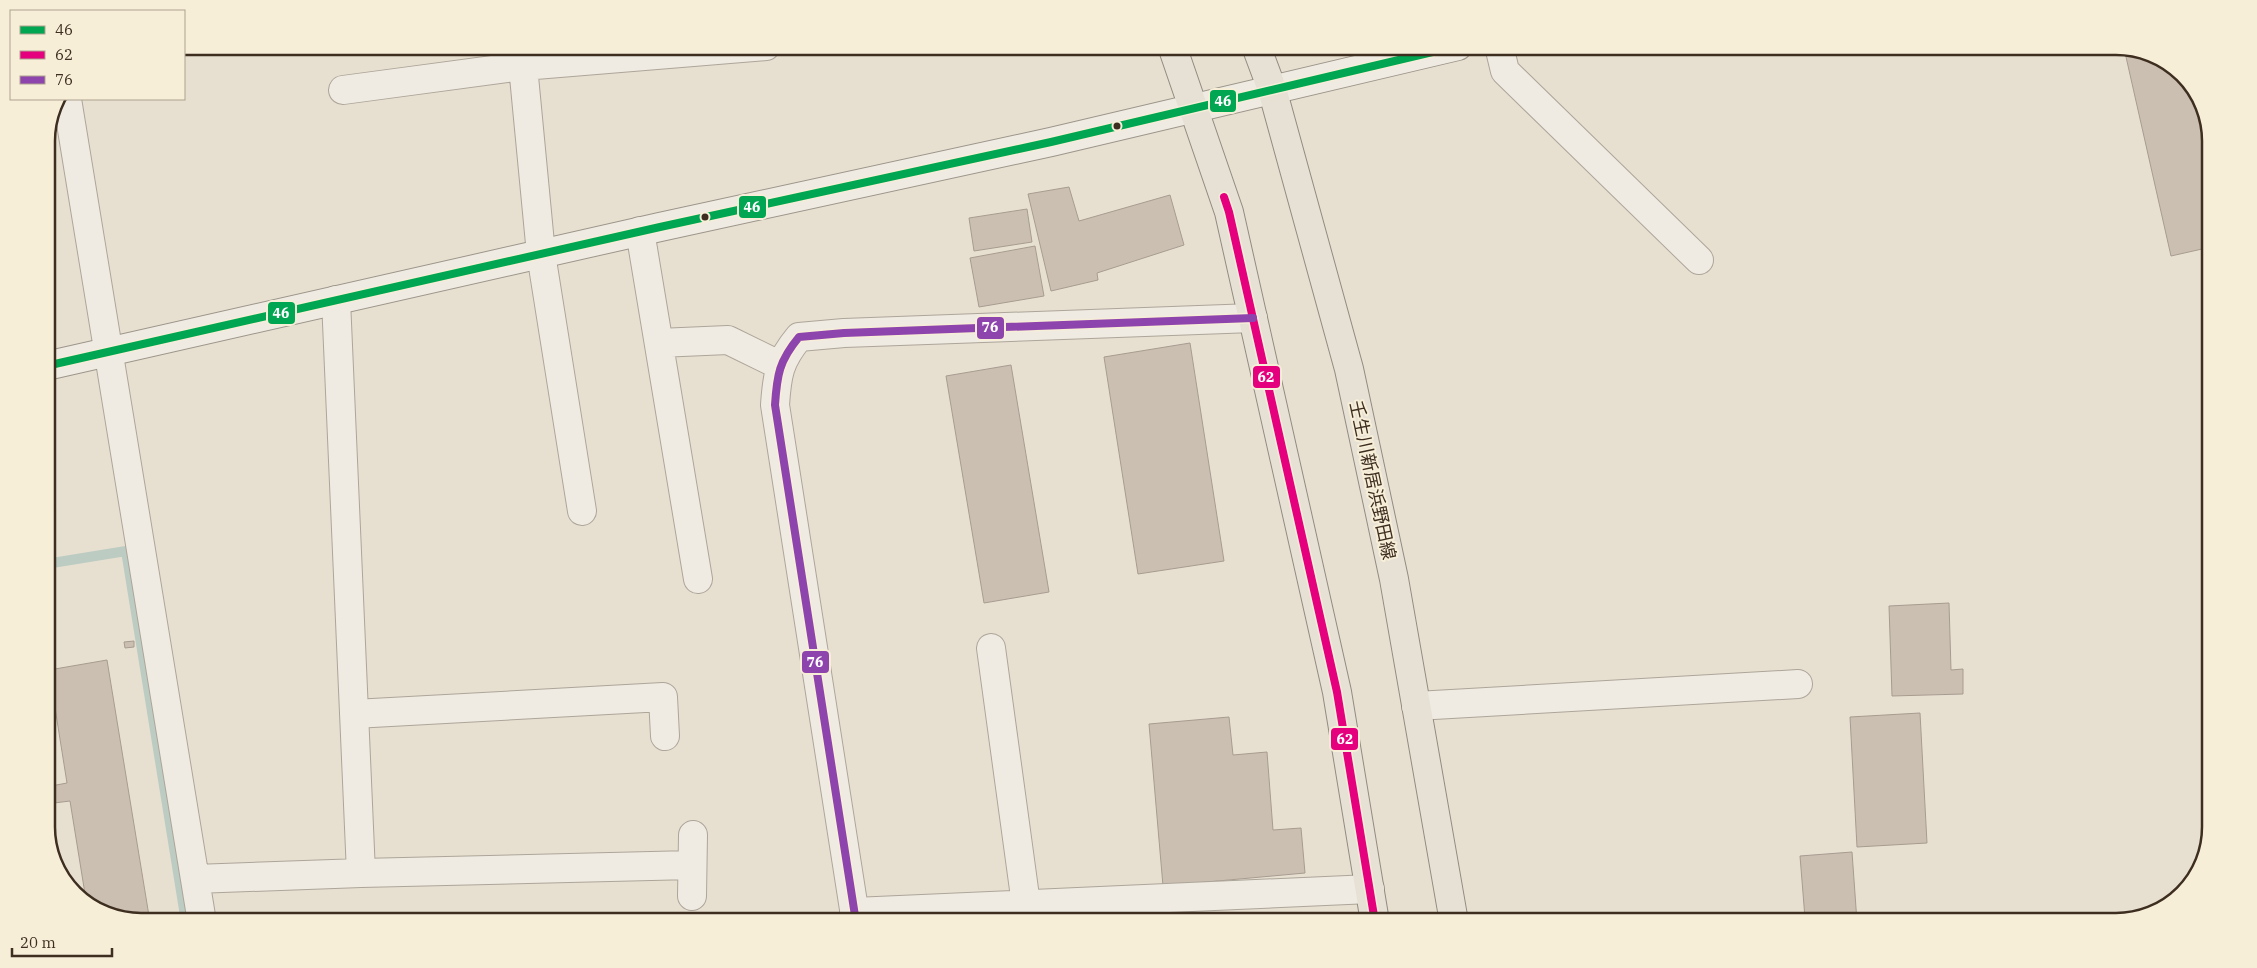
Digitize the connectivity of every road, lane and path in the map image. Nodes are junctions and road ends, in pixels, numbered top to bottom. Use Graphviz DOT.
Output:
graph roads {
  1 [pos="656,55"];
  2 [pos="1175,55"];
  3 [pos="1259,55"];
  4 [pos="1396,55"];
  5 [pos="1502,55"];
  6 [pos="522,66"];
  7 [pos="1272,89"];
  8 [pos="343,90"];
  9 [pos="67,100"];
  10 [pos="1192,110"];
  11 [pos="640,231"];
  12 [pos="541,254"];
  13 [pos="1699,260"];
  14 [pos="336,300"];
  15 [pos="1253,318"];
  16 [pos="659,343"];
  17 [pos="108,352"];
  18 [pos="55,364"];
  19 [pos="781,366"];
  20 [pos="582,511"];
  21 [pos="698,579"];
  22 [pos="991,648"];
  23 [pos="1798,684"];
  24 [pos="1416,706"];
  25 [pos="354,714"];
  26 [pos="665,736"];
  27 [pos="692,834"];
  28 [pos="692,865"];
  29 [pos="361,873"];
  30 [pos="195,879"];
  31 [pos="1370,889"];
  32 [pos="692,896"];
  33 [pos="1026,904"];
  34 [pos="201,913"];
  35 [pos="854,913"];
  36 [pos="908,913"];
  37 [pos="1374,913"];
  38 [pos="1452,913"];
  1 -- 6 [label="street"];
  2 -- 10 [label="main road"];
  3 -- 7 [label="main road, 壬生川新居浜野田線"];
  4 -- 7 [label="street"];
  5 -- 13 [label="street"];
  6 -- 8 [label="street"];
  6 -- 12 [label="street"];
  7 -- 10 [label="street"];
  7 -- 24 [label="main road, 壬生川新居浜野田線"];
  9 -- 17 [label="street"];
  10 -- 11 [label="street"];
  10 -- 15 [label="main road"];
  11 -- 12 [label="street"];
  11 -- 16 [label="street"];
  12 -- 14 [label="street"];
  12 -- 20 [label="street"];
  14 -- 17 [label="street"];
  14 -- 25 [label="street"];
  15 -- 19 [label="street"];
  15 -- 31 [label="main road"];
  16 -- 19 [label="street"];
  16 -- 21 [label="street"];
  17 -- 18 [label="street"];
  17 -- 30 [label="street"];
  19 -- 35 [label="street"];
  22 -- 33 [label="street"];
  23 -- 24 [label="street"];
  24 -- 38 [label="main road, 壬生川新居浜野田線"];
  25 -- 26 [label="street"];
  25 -- 29 [label="street"];
  27 -- 28 [label="street"];
  28 -- 29 [label="street"];
  28 -- 32 [label="street"];
  29 -- 30 [label="street"];
  30 -- 34 [label="street"];
  31 -- 33 [label="street"];
  31 -- 37 [label="main road"];
  33 -- 36 [label="street"];
}
